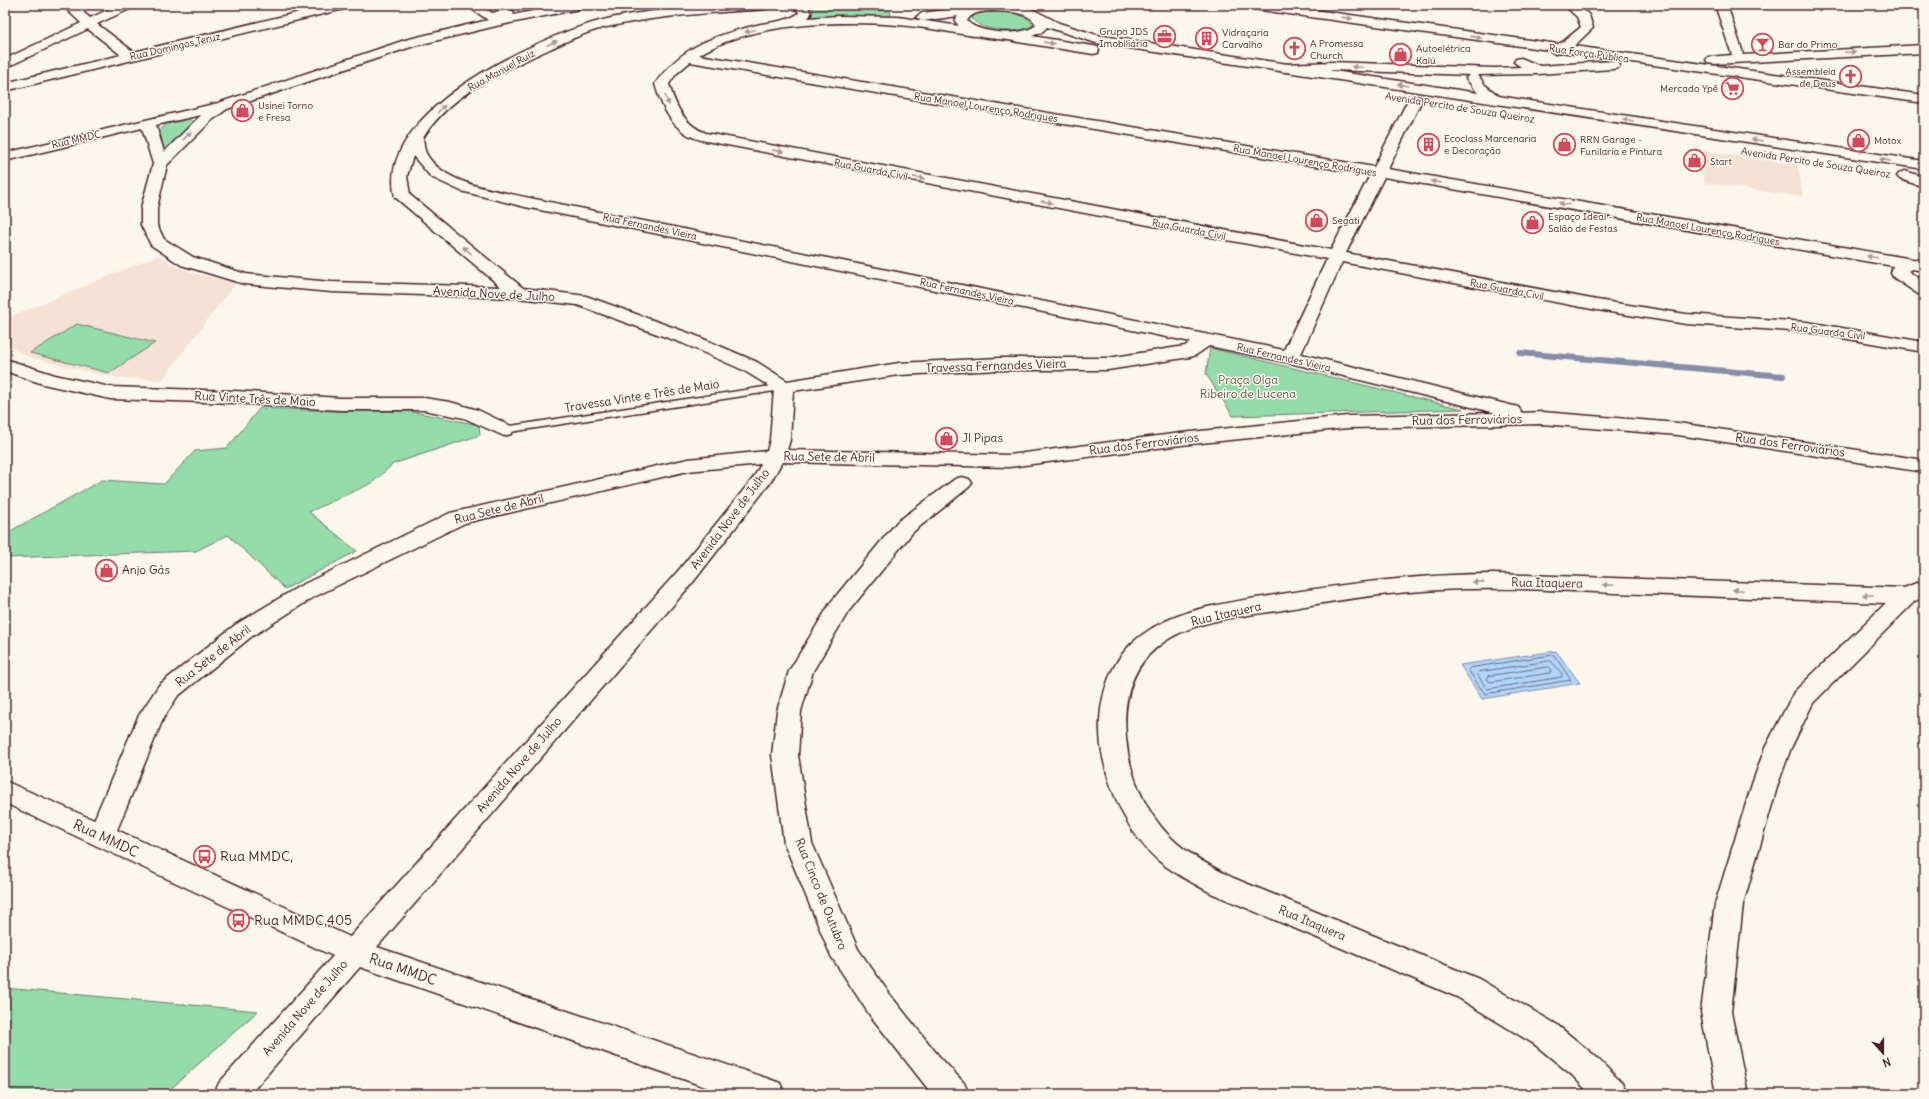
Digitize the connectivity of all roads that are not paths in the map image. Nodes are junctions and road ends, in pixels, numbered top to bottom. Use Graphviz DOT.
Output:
graph roads {
  1 [pos="68,5"];
  2 [pos="128,5"];
  3 [pos="344,5"];
  4 [pos="472,5"];
  5 [pos="546,5"];
  6 [pos="765,5"];
  7 [pos="795,5"];
  8 [pos="1019,5"];
  9 [pos="1253,5"];
  10 [pos="1570,5"];
  11 [pos="1722,5"];
  12 [pos="573,6"];
  13 [pos="275,8"];
  14 [pos="972,8"];
  15 [pos="889,9"];
  16 [pos="593,10"];
  17 [pos="943,14"];
  18 [pos="1035,17"];
  19 [pos="290,18"];
  20 [pos="491,19"];
  21 [pos="898,21"];
  22 [pos="610,22"];
  23 [pos="788,23"];
  24 [pos="89,24"];
  25 [pos="974,32"];
  26 [pos="997,35"];
  27 [pos="1525,44"];
  28 [pos="1564,46"];
  29 [pos="1924,49"];
  30 [pos="1683,52"];
  31 [pos="1706,52"];
  32 [pos="131,56"];
  33 [pos="1739,56"];
  34 [pos="686,57"];
  35 [pos="1523,62"];
  36 [pos="1668,63"];
  37 [pos="5,64"];
  38 [pos="1285,68"];
  39 [pos="1538,70"];
  40 [pos="1494,72"];
  41 [pos="1473,78"];
  42 [pos="5,87"];
  43 [pos="1428,89"];
  44 [pos="1924,99"];
  45 [pos="1414,100"];
  46 [pos="1497,100"];
  47 [pos="222,106"];
  48 [pos="148,123"];
  49 [pos="415,137"];
  50 [pos="5,157"];
  51 [pos="160,164"];
  52 [pos="1924,166"];
  53 [pos="1379,172"];
  54 [pos="1905,176"];
  55 [pos="425,177"];
  56 [pos="1924,179"];
  57 [pos="1924,182"];
  58 [pos="401,190"];
  59 [pos="1336,256"];
  60 [pos="481,262"];
  61 [pos="1918,265"];
  62 [pos="431,290"];
  63 [pos="1924,290"];
  64 [pos="518,293"];
  65 [pos="1206,340"];
  66 [pos="1924,347"];
  67 [pos="1290,357"];
  68 [pos="5,365"];
  69 [pos="784,387"];
  70 [pos="1542,418"];
  71 [pos="504,430"];
  72 [pos="776,456"];
  73 [pos="1009,460"];
  74 [pos="1924,466"];
  75 [pos="966,472"];
  76 [pos="1915,592"];
  77 [pos="5,791"];
  78 [pos="100,836"];
  79 [pos="354,952"];
  80 [pos="930,1079"];
  81 [pos="230,1094"];
  82 [pos="769,1094"];
  83 [pos="953,1094"];
  84 [pos="1611,1094"];
  85 [pos="1732,1094"];
  1 -- 24 [label="street"];
  2 -- 24 [label="street"];
  3 -- 19 [label="street, Rua Domingos Teruz"];
  4 -- 20 [label="street"];
  5 -- 20 [label="street"];
  6 -- 22 [label="street, Rua Manuel Ruiz"];
  7 -- 23 [label="street, Rua Guarda Civil"];
  8 -- 18 [label="street"];
  9 -- 27 [label="street, Rua Força Pública, one-way"];
  10 -- 28 [label="street"];
  11 -- 33 [label="street"];
  12 -- 16 [label="street"];
  12 -- 20 [label="street"];
  13 -- 19 [label="street"];
  14 -- 17 [label="street"];
  14 -- 18 [label="street"];
  14 -- 25 [label="street"];
  15 -- 17 [label="street"];
  16 -- 22 [label="street"];
  17 -- 21 [label="street"];
  18 -- 26 [label="street"];
  18 -- 38 [label="street, Avenida Percito de Souza Queiroz"];
  19 -- 32 [label="street, Rua Domingos Teruz"];
  20 -- 47 [label="street"];
  21 -- 23 [label="street"];
  21 -- 25 [label="street"];
  49 -- 22 [label="street, Rua Manuel Ruiz, one-way"];
  23 -- 34 [label="street, Rua Guarda Civil, one-way"];
  24 -- 32 [label="street"];
  24 -- 37 [label="street"];
  25 -- 26 [label="street"];
  26 -- 45 [label="street, Avenida Percito de Souza Queiroz, one-way"];
  27 -- 28 [label="street, Rua Força Pública"];
  27 -- 35 [label="street"];
  28 -- 30 [label="street"];
  28 -- 35 [label="street"];
  28 -- 36 [label="street, Rua Força Pública"];
  33 -- 29 [label="street, one-way"];
  31 -- 33 [label="street"];
  32 -- 42 [label="street, Rua Domingos Teruz"];
  33 -- 36 [label="street"];
  34 -- 53 [label="street, Rua Manoel Lourenço Rodrigues"];
  34 -- 59 [label="street, Rua Guarda Civil, one-way"];
  35 -- 39 [label="street"];
  35 -- 40 [label="street"];
  36 -- 39 [label="street"];
  36 -- 44 [label="street, Rua Força Pública"];
  40 -- 38 [label="street, one-way"];
  43 -- 38 [label="street, Avenida Percito de Souza Queiroz, one-way"];
  39 -- 40 [label="street"];
  40 -- 41 [label="street"];
  41 -- 43 [label="street"];
  41 -- 46 [label="street"];
  43 -- 46 [label="street, Avenida Percito de Souza Queiroz"];
  45 -- 53 [label="street"];
  45 -- 54 [label="street, Avenida Percito de Souza Queiroz"];
  52 -- 46 [label="street, Avenida Percito de Souza Queiroz, one-way"];
  47 -- 48 [label="street"];
  51 -- 47 [label="street, one-way"];
  48 -- 50 [label="street, Rua MMDC"];
  48 -- 51 [label="street"];
  49 -- 55 [label="street, Rua Fernandes Vieira"];
  49 -- 58 [label="street, Rua Manuel Ruiz"];
  51 -- 62 [label="street, Avenida Nove de Julho"];
  53 -- 59 [label="street"];
  61 -- 53 [label="street, Rua Manoel Lourenço Rodrigues, one-way"];
  54 -- 56 [label="street, Avenida Percito de Souza Queiroz"];
  54 -- 57 [label="street"];
  55 -- 58 [label="street"];
  55 -- 65 [label="street, Rua Fernandes Vieira"];
  60 -- 58 [label="street, one-way"];
  59 -- 66 [label="street, Rua Guarda Civil"];
  59 -- 67 [label="street"];
  60 -- 62 [label="street"];
  60 -- 64 [label="street"];
  61 -- 63 [label="street"];
  62 -- 64 [label="street, Avenida Nove de Julho"];
  64 -- 69 [label="street, Avenida Nove de Julho"];
  65 -- 67 [label="street, Rua Fernandes Vieira"];
  65 -- 69 [label="street, Travessa Fernandes Vieira"];
  67 -- 70 [label="street, Rua Fernandes Vieira"];
  68 -- 71 [label="street, Rua Vinte Três de Maio"];
  69 -- 71 [label="lane, Travessa Vinte e Três de Maio"];
  69 -- 72 [label="street, Avenida Nove de Julho"];
  70 -- 73 [label="street, Rua dos Ferroviários"];
  70 -- 74 [label="street, Rua dos Ferroviários"];
  72 -- 75 [label="street, Rua Sete de Abril"];
  72 -- 78 [label="street, Rua Sete de Abril"];
  72 -- 79 [label="street, Avenida Nove de Julho"];
  73 -- 75 [label="street, Rua Sete de Abril"];
  75 -- 80 [label="street, Rua Cinco de Outubro"];
  76 -- 84 [label="street, Rua Itaquera, one-way"];
  76 -- 85 [label="street"];
  77 -- 78 [label="street, Rua MMDC"];
  78 -- 79 [label="street, Rua MMDC"];
  79 -- 81 [label="street, Avenida Nove de Julho"];
  79 -- 82 [label="street, Rua MMDC"];
  80 -- 83 [label="street, Rua Cinco de Outubro"];
}
